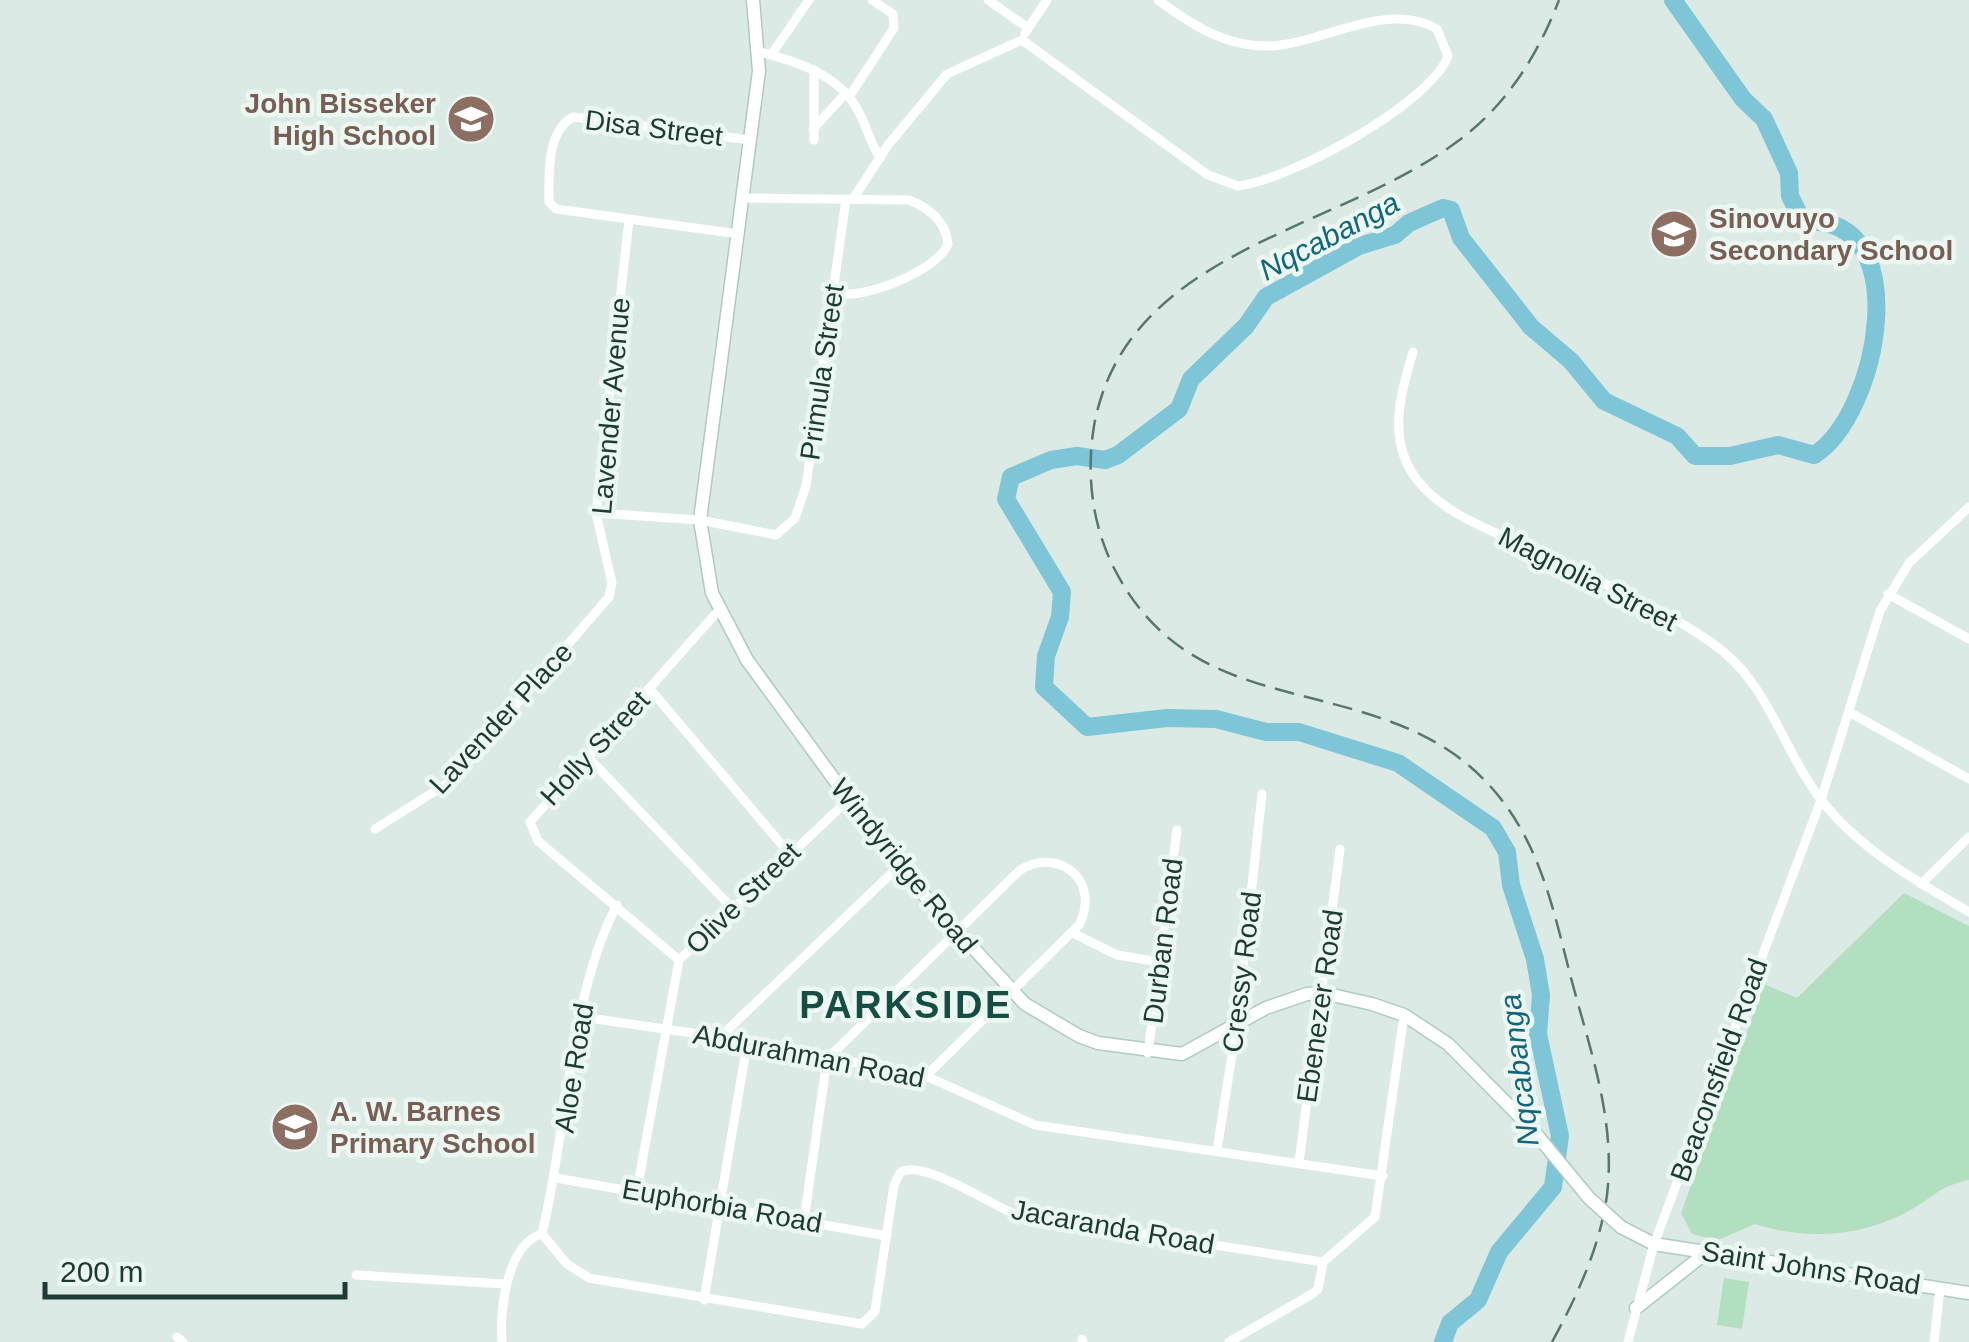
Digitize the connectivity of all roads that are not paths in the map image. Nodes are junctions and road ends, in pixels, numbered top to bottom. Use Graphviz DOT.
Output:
graph roads {
  1 [pos="754,0"];
  2 [pos="809,0"];
  3 [pos="872,0"];
  4 [pos="988,0"];
  5 [pos="1047,0"];
  6 [pos="1158,0"];
  7 [pos="1028,28"];
  8 [pos="1022,40"];
  9 [pos="766,54"];
  10 [pos="814,70"];
  11 [pos="847,96"];
  12 [pos="750,140"];
  13 [pos="880,158"];
  14 [pos="744,198"];
  15 [pos="849,199"];
  16 [pos="629,220"];
  17 [pos="740,234"];
  18 [pos="834,293"];
  19 [pos="1413,352"];
  20 [pos="1969,507"];
  21 [pos="596,513"];
  22 [pos="700,520"];
  23 [pos="612,591"];
  24 [pos="1888,594"];
  25 [pos="719,610"];
  26 [pos="1969,639"];
  27 [pos="650,688"];
  28 [pos="1849,712"];
  29 [pos="586,756"];
  30 [pos="1969,779"];
  31 [pos="1262,794"];
  32 [pos="847,800"];
  33 [pos="1821,800"];
  34 [pos="375,828"];
  35 [pos="1177,830"];
  36 [pos="1969,836"];
  37 [pos="1340,850"];
  38 [pos="788,852"];
  39 [pos="898,867"];
  40 [pos="1921,884"];
  41 [pos="618,905"];
  42 [pos="731,907"];
  43 [pos="1969,912"];
  44 [pos="954,932"];
  45 [pos="1073,933"];
  46 [pos="679,960"];
  47 [pos="1160,962"];
  48 [pos="1012,992"];
  49 [pos="1324,992"];
  50 [pos="1404,1015"];
  51 [pos="582,1017"];
  52 [pos="1237,1023"];
  53 [pos="666,1029"];
  54 [pos="720,1037"];
  55 [pos="747,1044"];
  56 [pos="1148,1053"];
  57 [pos="827,1059"];
  58 [pos="926,1076"];
  59 [pos="1217,1150"];
  60 [pos="1299,1162"];
  61 [pos="1383,1176"];
  62 [pos="556,1178"];
  63 [pos="636,1190"];
  64 [pos="720,1206"];
  65 [pos="804,1220"];
  66 [pos="538,1235"];
  67 [pos="887,1236"];
  68 [pos="1654,1244"];
  69 [pos="1708,1252"];
  70 [pos="1323,1262"];
  71 [pos="356,1275"];
  72 [pos="505,1284"];
  73 [pos="1940,1289"];
  74 [pos="1969,1293"];
  75 [pos="704,1300"];
  76 [pos="1636,1308"];
  77 [pos="502,1342"];
  78 [pos="1229,1342"];
  79 [pos="1628,1342"];
  80 [pos="1934,1342"];
  1 -- 9 [label="street, Windyridge Road"];
  2 -- 9 [label="street"];
  3 -- 11 [label="street"];
  4 -- 7 [label="street"];
  5 -- 7 [label="street"];
  6 -- 8 [label="street"];
  7 -- 8 [label="street"];
  8 -- 13 [label="street"];
  9 -- 10 [label="street"];
  9 -- 12 [label="street, Windyridge Road"];
  10 -- 11 [label="street"];
  10 -- 11 [label="street"];
  11 -- 13 [label="street"];
  12 -- 14 [label="street, Windyridge Road"];
  12 -- 16 [label="street, Disa Street"];
  13 -- 15 [label="street"];
  14 -- 15 [label="street"];
  14 -- 17 [label="street, Windyridge Road"];
  15 -- 18 [label="street, Primula Street"];
  15 -- 18 [label="street"];
  16 -- 17 [label="street"];
  16 -- 21 [label="street, Lavender Avenue"];
  17 -- 22 [label="street, Windyridge Road"];
  18 -- 22 [label="street, Primula Street"];
  19 -- 33 [label="street, Magnolia Street"];
  20 -- 24 [label="street, Beaconsfield Road"];
  21 -- 22 [label="street"];
  21 -- 23 [label="street, Lavender Avenue"];
  22 -- 25 [label="street, Windyridge Road"];
  23 -- 34 [label="street, Lavender Place"];
  24 -- 26 [label="street"];
  24 -- 28 [label="street, Beaconsfield Road"];
  25 -- 27 [label="street, Holly Street"];
  25 -- 32 [label="street, Windyridge Road"];
  27 -- 29 [label="street, Holly Street"];
  27 -- 38 [label="street"];
  28 -- 30 [label="street"];
  28 -- 33 [label="street, Beaconsfield Road"];
  29 -- 41 [label="street, Holly Street"];
  29 -- 42 [label="street"];
  31 -- 52 [label="street, Cressy Road"];
  32 -- 38 [label="street, Olive Street"];
  32 -- 39 [label="street, Windyridge Road"];
  33 -- 40 [label="street, Magnolia Street"];
  33 -- 68 [label="street, Beaconsfield Road"];
  35 -- 47 [label="street, Durban Road"];
  36 -- 40 [label="street"];
  37 -- 49 [label="street, Ebenezer Road"];
  38 -- 42 [label="street, Olive Street"];
  39 -- 44 [label="street, Windyridge Road"];
  39 -- 54 [label="street"];
  40 -- 43 [label="street, Magnolia Street"];
  41 -- 46 [label="street, Holly Street"];
  41 -- 51 [label="street, Aloe Road"];
  42 -- 46 [label="street, Olive Street"];
  44 -- 45 [label="street"];
  44 -- 48 [label="street, Windyridge Road"];
  44 -- 57 [label="street"];
  45 -- 47 [label="street"];
  45 -- 48 [label="street"];
  46 -- 53 [label="street, Olive Street"];
  47 -- 56 [label="street, Durban Road"];
  48 -- 56 [label="street, Windyridge Road"];
  48 -- 58 [label="street"];
  49 -- 50 [label="street"];
  49 -- 52 [label="street, Windyridge Road"];
  49 -- 60 [label="street, Ebenezer Road"];
  50 -- 61 [label="street"];
  50 -- 68 [label="street, bridge"];
  51 -- 53 [label="street, Abdurahman Road"];
  51 -- 62 [label="street, Aloe Road"];
  52 -- 56 [label="street, Windyridge Road"];
  52 -- 59 [label="street, Cressy Road"];
  53 -- 54 [label="street, Abdurahman Road"];
  53 -- 63 [label="street, Olive Street"];
  54 -- 55 [label="street, Abdurahman Road"];
  55 -- 57 [label="street, Abdurahman Road"];
  55 -- 64 [label="street"];
  57 -- 58 [label="street, Abdurahman Road"];
  57 -- 65 [label="street"];
  58 -- 59 [label="street, Abdurahman Road"];
  59 -- 60 [label="street, Abdurahman Road"];
  60 -- 61 [label="street, Abdurahman Road"];
  61 -- 70 [label="street"];
  62 -- 63 [label="street, Euphorbia Road"];
  62 -- 66 [label="street, Aloe Road"];
  63 -- 64 [label="street, Euphorbia Road"];
  64 -- 65 [label="street, Euphorbia Road"];
  64 -- 75 [label="street"];
  65 -- 67 [label="street, Euphorbia Road"];
  66 -- 72 [label="street, Aloe Road"];
  66 -- 75 [label="street"];
  67 -- 70 [label="street, Jacaranda Road"];
  67 -- 75 [label="street"];
  68 -- 69 [label="street, Saint Johns Road"];
  68 -- 76 [label="street, Beaconsfield Road"];
  69 -- 73 [label="street, Saint Johns Road"];
  69 -- 76 [label="street"];
  70 -- 78 [label="street"];
  71 -- 72 [label="street"];
  72 -- 77 [label="street"];
  73 -- 74 [label="street, Saint Johns Road"];
  73 -- 80 [label="street"];
  76 -- 79 [label="street, Beaconsfield Road"];
}
